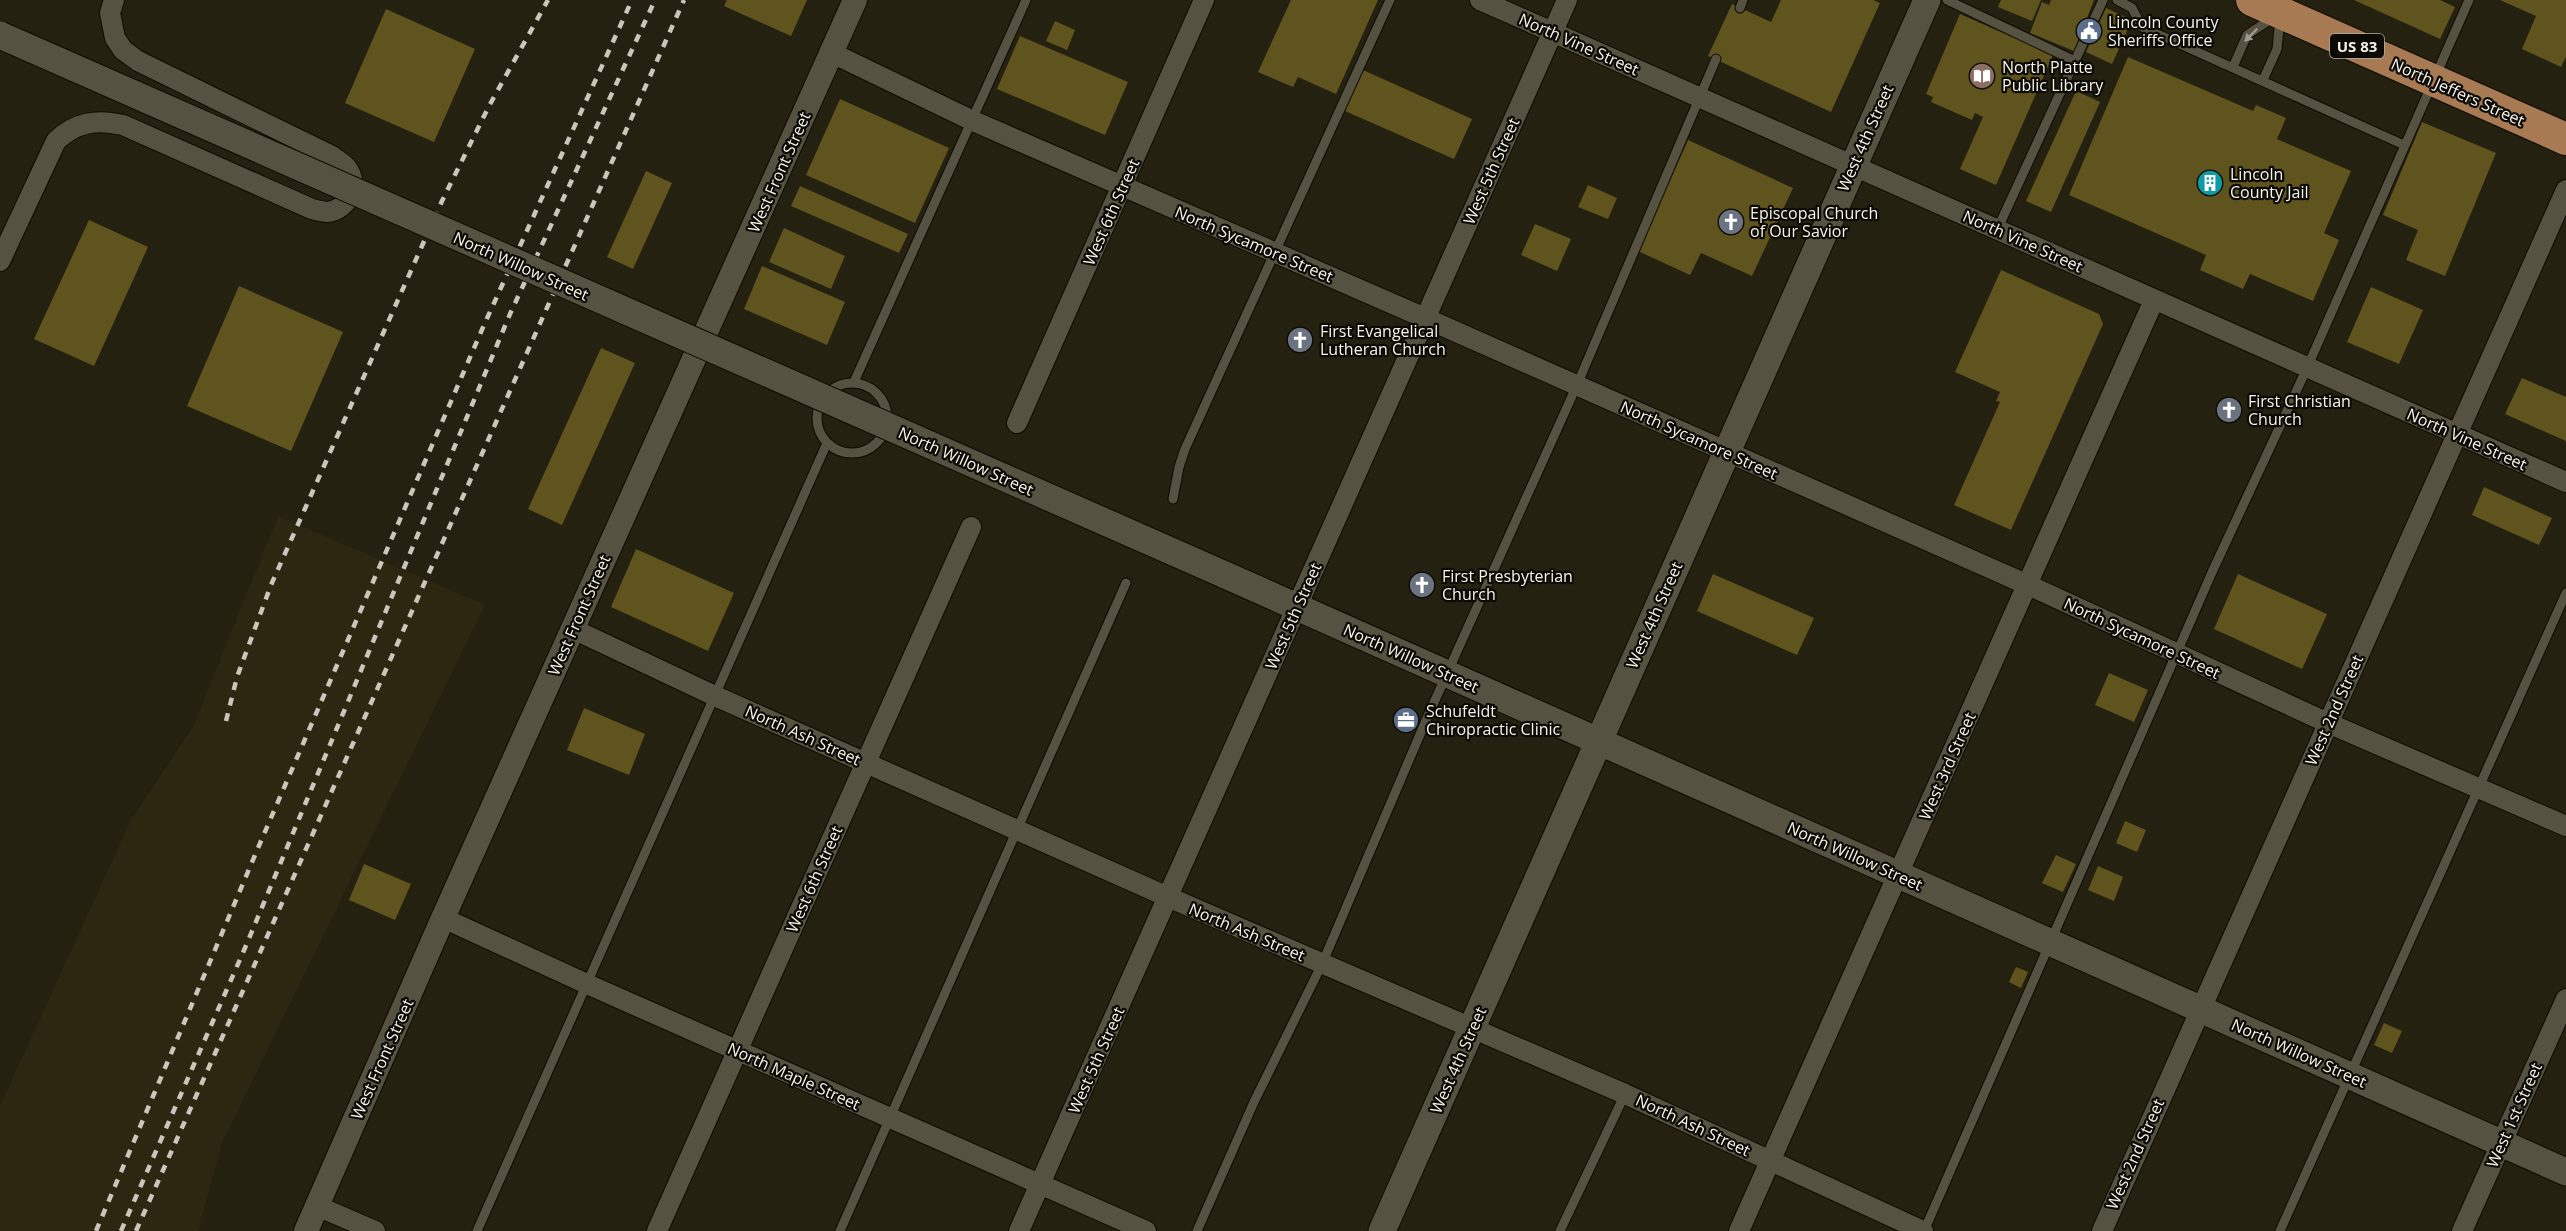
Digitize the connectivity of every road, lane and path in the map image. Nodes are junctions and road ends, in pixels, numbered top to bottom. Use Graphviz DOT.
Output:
graph roads {
  1 [pos="114,0"];
  2 [pos="855,0"];
  3 [pos="1026,0"];
  4 [pos="1204,0"];
  5 [pos="1390,0"];
  6 [pos="1480,0"];
  7 [pos="1567,0"];
  8 [pos="1927,0"];
  9 [pos="1947,0"];
  10 [pos="2103,0"];
  11 [pos="2117,0"];
  12 [pos="2252,0"];
  13 [pos="2469,0"];
  14 [pos="2283,6"];
  15 [pos="1553,32"];
  16 [pos="0,35"];
  17 [pos="832,53"];
  18 [pos="1716,59"];
  19 [pos="2075,61"];
  20 [pos="2233,67"];
  21 [pos="2263,80"];
  22 [pos="2433,80"];
  23 [pos="1699,98"];
  24 [pos="971,120"];
  25 [pos="2566,139"];
  26 [pos="2404,145"];
  27 [pos="1854,165"];
  28 [pos="1122,186"];
  29 [pos="2566,190"];
  30 [pos="1997,230"];
  31 [pos="1274,252"];
  32 [pos="0,261"];
  33 [pos="2154,300"];
  34 [pos="1425,318"];
  35 [pos="699,350"];
  36 [pos="2307,368"];
  37 [pos="854,382"];
  38 [pos="1577,385"];
  39 [pos="819,403"];
  40 [pos="1017,423"];
  41 [pos="2457,435"];
  42 [pos="827,443"];
  43 [pos="1726,452"];
  44 [pos="2566,482"];
  45 [pos="1173,500"];
  46 [pos="971,527"];
  47 [pos="1126,584"];
  48 [pos="2028,585"];
  49 [pos="2566,593"];
  50 [pos="1297,607"];
  51 [pos="573,629"];
  52 [pos="2177,656"];
  53 [pos="1447,674"];
  54 [pos="715,696"];
  55 [pos="2328,723"];
  56 [pos="1598,742"];
  57 [pos="866,763"];
  58 [pos="2479,787"];
  59 [pos="2566,826"];
  60 [pos="1018,831"];
  61 [pos="1898,875"];
  62 [pos="1168,897"];
  63 [pos="443,918"];
  64 [pos="2052,944"];
  65 [pos="1322,964"];
  66 [pos="587,984"];
  67 [pos="2566,999"];
  68 [pos="2199,1009"];
  69 [pos="1472,1029"];
  70 [pos="737,1051"];
  71 [pos="2349,1076"];
  72 [pos="1625,1094"];
  73 [pos="890,1118"];
  74 [pos="2501,1143"];
  75 [pos="1770,1161"];
  76 [pos="2566,1172"];
  77 [pos="1040,1184"];
  78 [pos="317,1206"];
  79 [pos="306,1231"];
  80 [pos="375,1231"];
  81 [pos="477,1231"];
  82 [pos="657,1231"];
  83 [pos="840,1231"];
  84 [pos="1019,1231"];
  85 [pos="1146,1231"];
  86 [pos="1197,1231"];
  87 [pos="1382,1231"];
  88 [pos="1560,1231"];
  89 [pos="1739,1231"];
  90 [pos="1923,1231"];
  91 [pos="2102,1231"];
  92 [pos="2280,1231"];
  93 [pos="2462,1231"];
  1 -- 32 [label="street"];
  2 -- 17 [label="street, West Front Street"];
  3 -- 24 [label="lane"];
  4 -- 28 [label="street, West 6th Street"];
  5 -- 31 [label="lane"];
  6 -- 15 [label="street, North Vine Street"];
  7 -- 15 [label="street, West 5th Street"];
  8 -- 27 [label="main road, West 4th Street"];
  9 -- 19 [label="lane"];
  10 -- 19 [label="lane"];
  11 -- 20 [label="lane"];
  12 -- 14 [label="highway, North Jeffers Street / US 83"];
  13 -- 22 [label="lane"];
  14 -- 20 [label="lane, one-way"];
  14 -- 21 [label="lane"];
  14 -- 22 [label="highway, North Jeffers Street / US 83"];
  15 -- 23 [label="street, North Vine Street"];
  15 -- 34 [label="street, West 5th Street"];
  16 -- 50 [label="main road, North Willow Street, bridge"];
  17 -- 24 [label="street, North Sycamore Street"];
  17 -- 35 [label="street, West Front Street"];
  18 -- 23 [label="lane"];
  19 -- 30 [label="lane"];
  20 -- 21 [label="lane"];
  21 -- 26 [label="lane"];
  22 -- 25 [label="highway, North Jeffers Street / US 83"];
  22 -- 26 [label="lane"];
  23 -- 27 [label="street, North Vine Street"];
  23 -- 38 [label="lane"];
  24 -- 28 [label="street, North Sycamore Street"];
  24 -- 37 [label="lane"];
  26 -- 36 [label="lane"];
  27 -- 30 [label="street, North Vine Street"];
  27 -- 43 [label="main road, West 4th Street"];
  28 -- 31 [label="street, North Sycamore Street"];
  28 -- 40 [label="street, West 6th Street"];
  29 -- 41 [label="street, West 2nd Street"];
  30 -- 33 [label="street, North Vine Street"];
  31 -- 34 [label="street, North Sycamore Street"];
  31 -- 45 [label="lane"];
  33 -- 36 [label="street, North Vine Street"];
  33 -- 48 [label="street, West 3rd Street"];
  34 -- 38 [label="street, North Sycamore Street"];
  34 -- 50 [label="street, West 5th Street"];
  35 -- 39 [label="street"];
  35 -- 51 [label="street, West Front Street"];
  36 -- 41 [label="street, North Vine Street"];
  36 -- 52 [label="lane"];
  37 -- 39 [label="lane"];
  37 -- 42 [label="lane"];
  38 -- 43 [label="street, North Sycamore Street"];
  38 -- 53 [label="lane"];
  39 -- 42 [label="lane"];
  41 -- 44 [label="street, North Vine Street"];
  41 -- 55 [label="street, West 2nd Street"];
  42 -- 54 [label="lane"];
  43 -- 48 [label="street, North Sycamore Street"];
  43 -- 56 [label="main road, West 4th Street"];
  46 -- 57 [label="street, West 6th Street"];
  47 -- 60 [label="lane"];
  48 -- 52 [label="street, North Sycamore Street"];
  48 -- 61 [label="street, West 3rd Street"];
  49 -- 58 [label="lane"];
  50 -- 53 [label="main road, North Willow Street"];
  50 -- 62 [label="street, West 5th Street"];
  51 -- 54 [label="street, North Ash Street"];
  51 -- 63 [label="street, West Front Street"];
  52 -- 55 [label="street, North Sycamore Street"];
  52 -- 64 [label="lane"];
  53 -- 56 [label="main road, North Willow Street"];
  53 -- 65 [label="lane"];
  54 -- 57 [label="street, North Ash Street"];
  54 -- 66 [label="lane"];
  55 -- 58 [label="street, North Sycamore Street"];
  55 -- 68 [label="street, West 2nd Street"];
  56 -- 61 [label="main road, North Willow Street"];
  56 -- 69 [label="main road, West 4th Street"];
  57 -- 60 [label="street, North Ash Street"];
  57 -- 70 [label="street, West 6th Street"];
  58 -- 59 [label="street, North Sycamore Street"];
  58 -- 71 [label="lane"];
  60 -- 62 [label="street, North Ash Street"];
  60 -- 73 [label="lane"];
  61 -- 64 [label="main road, North Willow Street"];
  61 -- 75 [label="street, West 3rd Street"];
  62 -- 65 [label="street, North Ash Street"];
  62 -- 77 [label="street, West 5th Street"];
  63 -- 66 [label="street, North Maple Street"];
  63 -- 78 [label="street, West Front Street"];
  64 -- 68 [label="main road, North Willow Street"];
  64 -- 90 [label="lane"];
  65 -- 69 [label="street, North Ash Street"];
  65 -- 86 [label="lane"];
  66 -- 70 [label="street, North Maple Street"];
  66 -- 81 [label="lane"];
  67 -- 74 [label="street, West 1st Street"];
  68 -- 71 [label="main road, North Willow Street"];
  68 -- 91 [label="street, West 2nd Street"];
  69 -- 72 [label="street, North Ash Street"];
  69 -- 87 [label="main road, West 4th Street"];
  70 -- 73 [label="street, North Maple Street"];
  70 -- 82 [label="street, West 6th Street"];
  71 -- 74 [label="main road, North Willow Street"];
  71 -- 92 [label="lane"];
  72 -- 75 [label="street, North Ash Street"];
  72 -- 88 [label="lane"];
  73 -- 77 [label="street, North Maple Street"];
  73 -- 83 [label="lane"];
  74 -- 76 [label="main road, North Willow Street"];
  74 -- 93 [label="street, West 1st Street"];
  75 -- 89 [label="street, West 3rd Street"];
  75 -- 90 [label="street, North Ash Street"];
  77 -- 84 [label="street, West 5th Street"];
  77 -- 85 [label="street, North Maple Street"];
  78 -- 79 [label="street, West Front Street"];
  78 -- 80 [label="street"];
}
